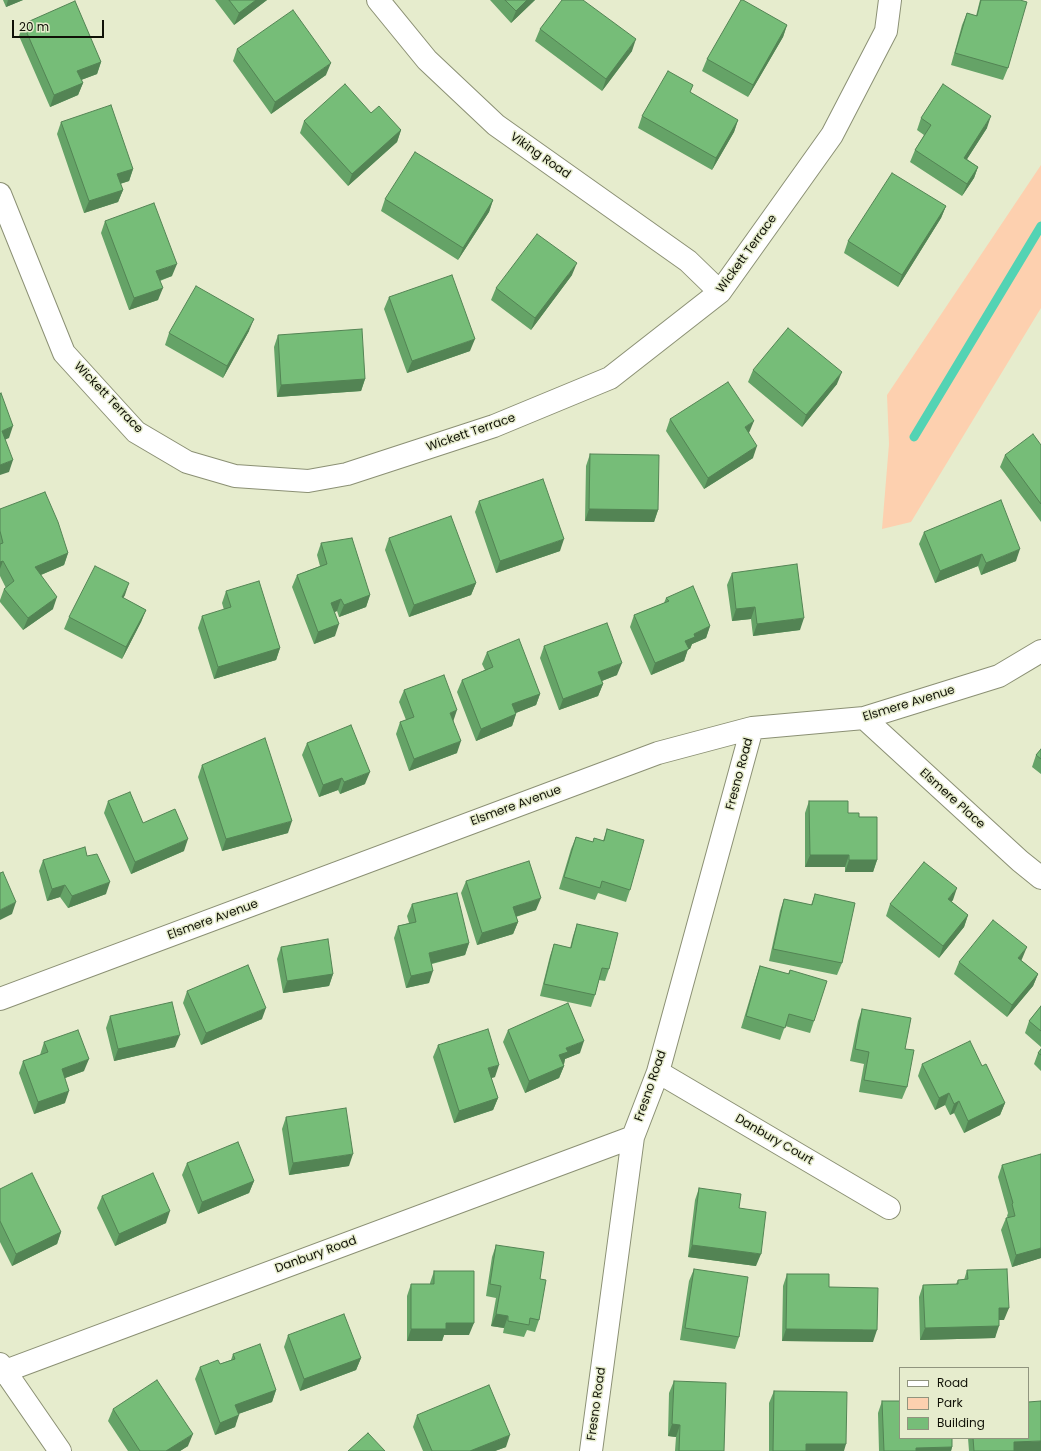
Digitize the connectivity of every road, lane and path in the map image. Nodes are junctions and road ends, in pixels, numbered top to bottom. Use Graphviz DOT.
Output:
graph roads {
  1 [pos="378,0"];
  2 [pos="890,0"];
  3 [pos="0,194"];
  4 [pos="720,292"];
  5 [pos="1041,651"];
  6 [pos="864,718"];
  7 [pos="752,728"];
  8 [pos="1041,878"];
  9 [pos="0,999"];
  10 [pos="658,1072"];
  11 [pos="633,1137"];
  12 [pos="889,1208"];
  13 [pos="1,1369"];
  14 [pos="60,1451"];
  15 [pos="591,1451"];
  1 -- 4 [label="street, Viking Road"];
  2 -- 4 [label="street, Wickett Terrace"];
  3 -- 4 [label="street, Wickett Terrace"];
  5 -- 6 [label="street, Elsmere Avenue"];
  6 -- 7 [label="street, Elsmere Avenue"];
  6 -- 8 [label="street, Elsmere Place"];
  7 -- 9 [label="street, Elsmere Avenue"];
  7 -- 10 [label="street, Fresno Road"];
  10 -- 11 [label="street, Fresno Road"];
  10 -- 12 [label="street, Danbury Court"];
  11 -- 13 [label="street, Danbury Road"];
  11 -- 15 [label="street, Fresno Road"];
  13 -- 14 [label="street"];
}
